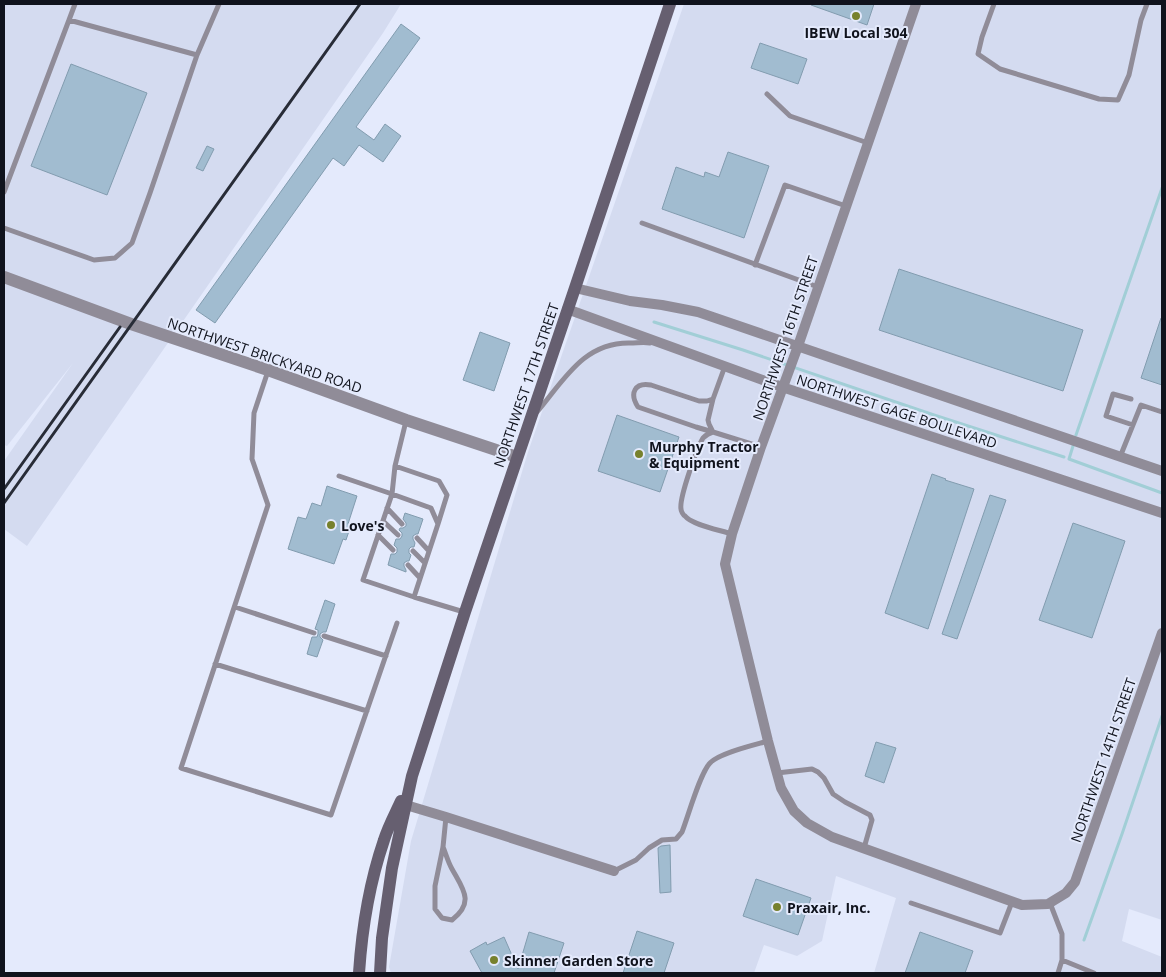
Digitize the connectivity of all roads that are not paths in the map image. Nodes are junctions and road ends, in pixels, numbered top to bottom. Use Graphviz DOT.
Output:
graph roads {
  1 [pos="75,4"];
  2 [pos="219,4"];
  3 [pos="670,4"];
  4 [pos="916,4"];
  5 [pos="994,4"];
  6 [pos="1147,4"];
  7 [pos="69,20"];
  8 [pos="197,55"];
  9 [pos="767,94"];
  10 [pos="868,143"];
  11 [pos="4,192"];
  12 [pos="846,206"];
  13 [pos="642,223"];
  14 [pos="4,228"];
  15 [pos="756,265"];
  16 [pos="4,277"];
  17 [pos="818,287"];
  18 [pos="575,288"];
  19 [pos="568,309"];
  20 [pos="798,346"];
  21 [pos="678,349"];
  22 [pos="725,366"];
  23 [pos="268,370"];
  24 [pos="782,387"];
  25 [pos="712,399"];
  26 [pos="1131,399"];
  27 [pos="1162,412"];
  28 [pos="406,420"];
  29 [pos="530,420"];
  30 [pos="1132,426"];
  31 [pos="713,432"];
  32 [pos="762,447"];
  33 [pos="517,457"];
  34 [pos="1120,457"];
  35 [pos="395,466"];
  36 [pos="1162,471"];
  37 [pos="339,476"];
  38 [pos="392,494"];
  39 [pos="387,508"];
  40 [pos="1162,513"];
  41 [pos="383,521"];
  42 [pos="402,524"];
  43 [pos="438,524"];
  44 [pos="732,534"];
  45 [pos="378,535"];
  46 [pos="398,535"];
  47 [pos="417,538"];
  48 [pos="393,550"];
  49 [pos="413,551"];
  50 [pos="429,551"];
  51 [pos="425,563"];
  52 [pos="408,565"];
  53 [pos="420,578"];
  54 [pos="414,597"];
  55 [pos="235,607"];
  56 [pos="465,612"];
  57 [pos="397,623"];
  58 [pos="314,632"];
  59 [pos="1162,633"];
  60 [pos="324,636"];
  61 [pos="386,656"];
  62 [pos="215,664"];
  63 [pos="367,711"];
  64 [pos="768,741"];
  65 [pos="777,774"];
  66 [pos="412,776"];
  67 [pos="406,805"];
  68 [pos="446,817"];
  69 [pos="443,847"];
  70 [pos="864,848"];
  71 [pos="614,871"];
  72 [pos="1012,901"];
  73 [pos="1050,902"];
  74 [pos="911,903"];
  75 [pos="1062,960"];
  76 [pos="359,973"];
  77 [pos="380,973"];
  78 [pos="1058,973"];
  79 [pos="1094,973"];
  1 -- 7 [label="lane"];
  2 -- 8 [label="lane"];
  3 -- 18 [label="main road, NORTHWEST 17TH STREET"];
  4 -- 10 [label="street, NORTHWEST 16TH STREET"];
  5 -- 6 [label="lane"];
  7 -- 8 [label="lane"];
  7 -- 11 [label="lane"];
  8 -- 14 [label="lane"];
  9 -- 10 [label="lane"];
  10 -- 12 [label="street, NORTHWEST 16TH STREET"];
  12 -- 15 [label="lane"];
  12 -- 17 [label="street, NORTHWEST 16TH STREET"];
  13 -- 15 [label="lane"];
  15 -- 17 [label="lane"];
  16 -- 23 [label="street, NORTHWEST BRICKYARD ROAD"];
  17 -- 20 [label="street, NORTHWEST 16TH STREET"];
  18 -- 19 [label="main road, NORTHWEST 17TH STREET"];
  18 -- 20 [label="street, NORTHWEST GAGE BOULEVARD"];
  19 -- 21 [label="street, NORTHWEST GAGE BOULEVARD"];
  19 -- 29 [label="main road, NORTHWEST 17TH STREET"];
  20 -- 24 [label="street, NORTHWEST 16TH STREET"];
  20 -- 34 [label="street, NORTHWEST GAGE BOULEVARD"];
  21 -- 22 [label="street, NORTHWEST GAGE BOULEVARD"];
  21 -- 29 [label="lane"];
  22 -- 24 [label="street, NORTHWEST GAGE BOULEVARD"];
  22 -- 25 [label="lane"];
  23 -- 28 [label="street, NORTHWEST BRICKYARD ROAD"];
  23 -- 55 [label="lane"];
  24 -- 32 [label="street, NORTHWEST 16TH STREET"];
  24 -- 40 [label="street, NORTHWEST GAGE BOULEVARD"];
  25 -- 31 [label="lane"];
  25 -- 31 [label="lane"];
  26 -- 30 [label="lane"];
  27 -- 30 [label="lane"];
  28 -- 33 [label="street, NORTHWEST BRICKYARD ROAD"];
  28 -- 35 [label="lane"];
  29 -- 33 [label="main road, NORTHWEST 17TH STREET"];
  30 -- 34 [label="lane"];
  31 -- 32 [label="lane"];
  31 -- 44 [label="lane"];
  32 -- 44 [label="street, NORTHWEST 16TH STREET"];
  33 -- 56 [label="main road, NORTHWEST 17TH STREET"];
  34 -- 36 [label="street, NORTHWEST GAGE BOULEVARD"];
  35 -- 38 [label="lane"];
  35 -- 43 [label="lane"];
  37 -- 38 [label="lane"];
  38 -- 39 [label="lane"];
  38 -- 43 [label="lane"];
  39 -- 41 [label="lane"];
  39 -- 42 [label="lane"];
  41 -- 45 [label="lane"];
  41 -- 46 [label="lane"];
  43 -- 50 [label="lane"];
  44 -- 64 [label="street, NORTHWEST 16TH STREET"];
  45 -- 48 [label="lane"];
  45 -- 54 [label="lane"];
  47 -- 50 [label="lane"];
  49 -- 51 [label="lane"];
  50 -- 51 [label="lane"];
  51 -- 53 [label="lane"];
  52 -- 53 [label="lane"];
  53 -- 54 [label="lane"];
  54 -- 56 [label="lane"];
  55 -- 58 [label="lane"];
  55 -- 62 [label="lane"];
  56 -- 66 [label="main road, NORTHWEST 17TH STREET"];
  57 -- 61 [label="lane"];
  59 -- 73 [label="street, NORTHWEST 14TH STREET"];
  60 -- 61 [label="lane"];
  61 -- 63 [label="lane"];
  62 -- 63 [label="lane"];
  62 -- 63 [label="lane"];
  64 -- 65 [label="street, NORTHWEST 16TH STREET"];
  64 -- 71 [label="lane"];
  65 -- 70 [label="street, NORTHWEST 16TH STREET"];
  65 -- 70 [label="lane"];
  66 -- 67 [label="main road, NORTHWEST 17TH STREET"];
  66 -- 76 [label="main road, NORTHWEST 17TH STREET"];
  67 -- 68 [label="street"];
  67 -- 77 [label="main road, NORTHWEST 17TH STREET"];
  68 -- 69 [label="lane"];
  68 -- 71 [label="street"];
  69 -- 69 [label="lane"];
  70 -- 72 [label="street, NORTHWEST 16TH STREET"];
  72 -- 73 [label="street, NORTHWEST 16TH STREET"];
  72 -- 74 [label="lane"];
  73 -- 75 [label="lane"];
  75 -- 78 [label="lane"];
  75 -- 79 [label="lane"];
}
